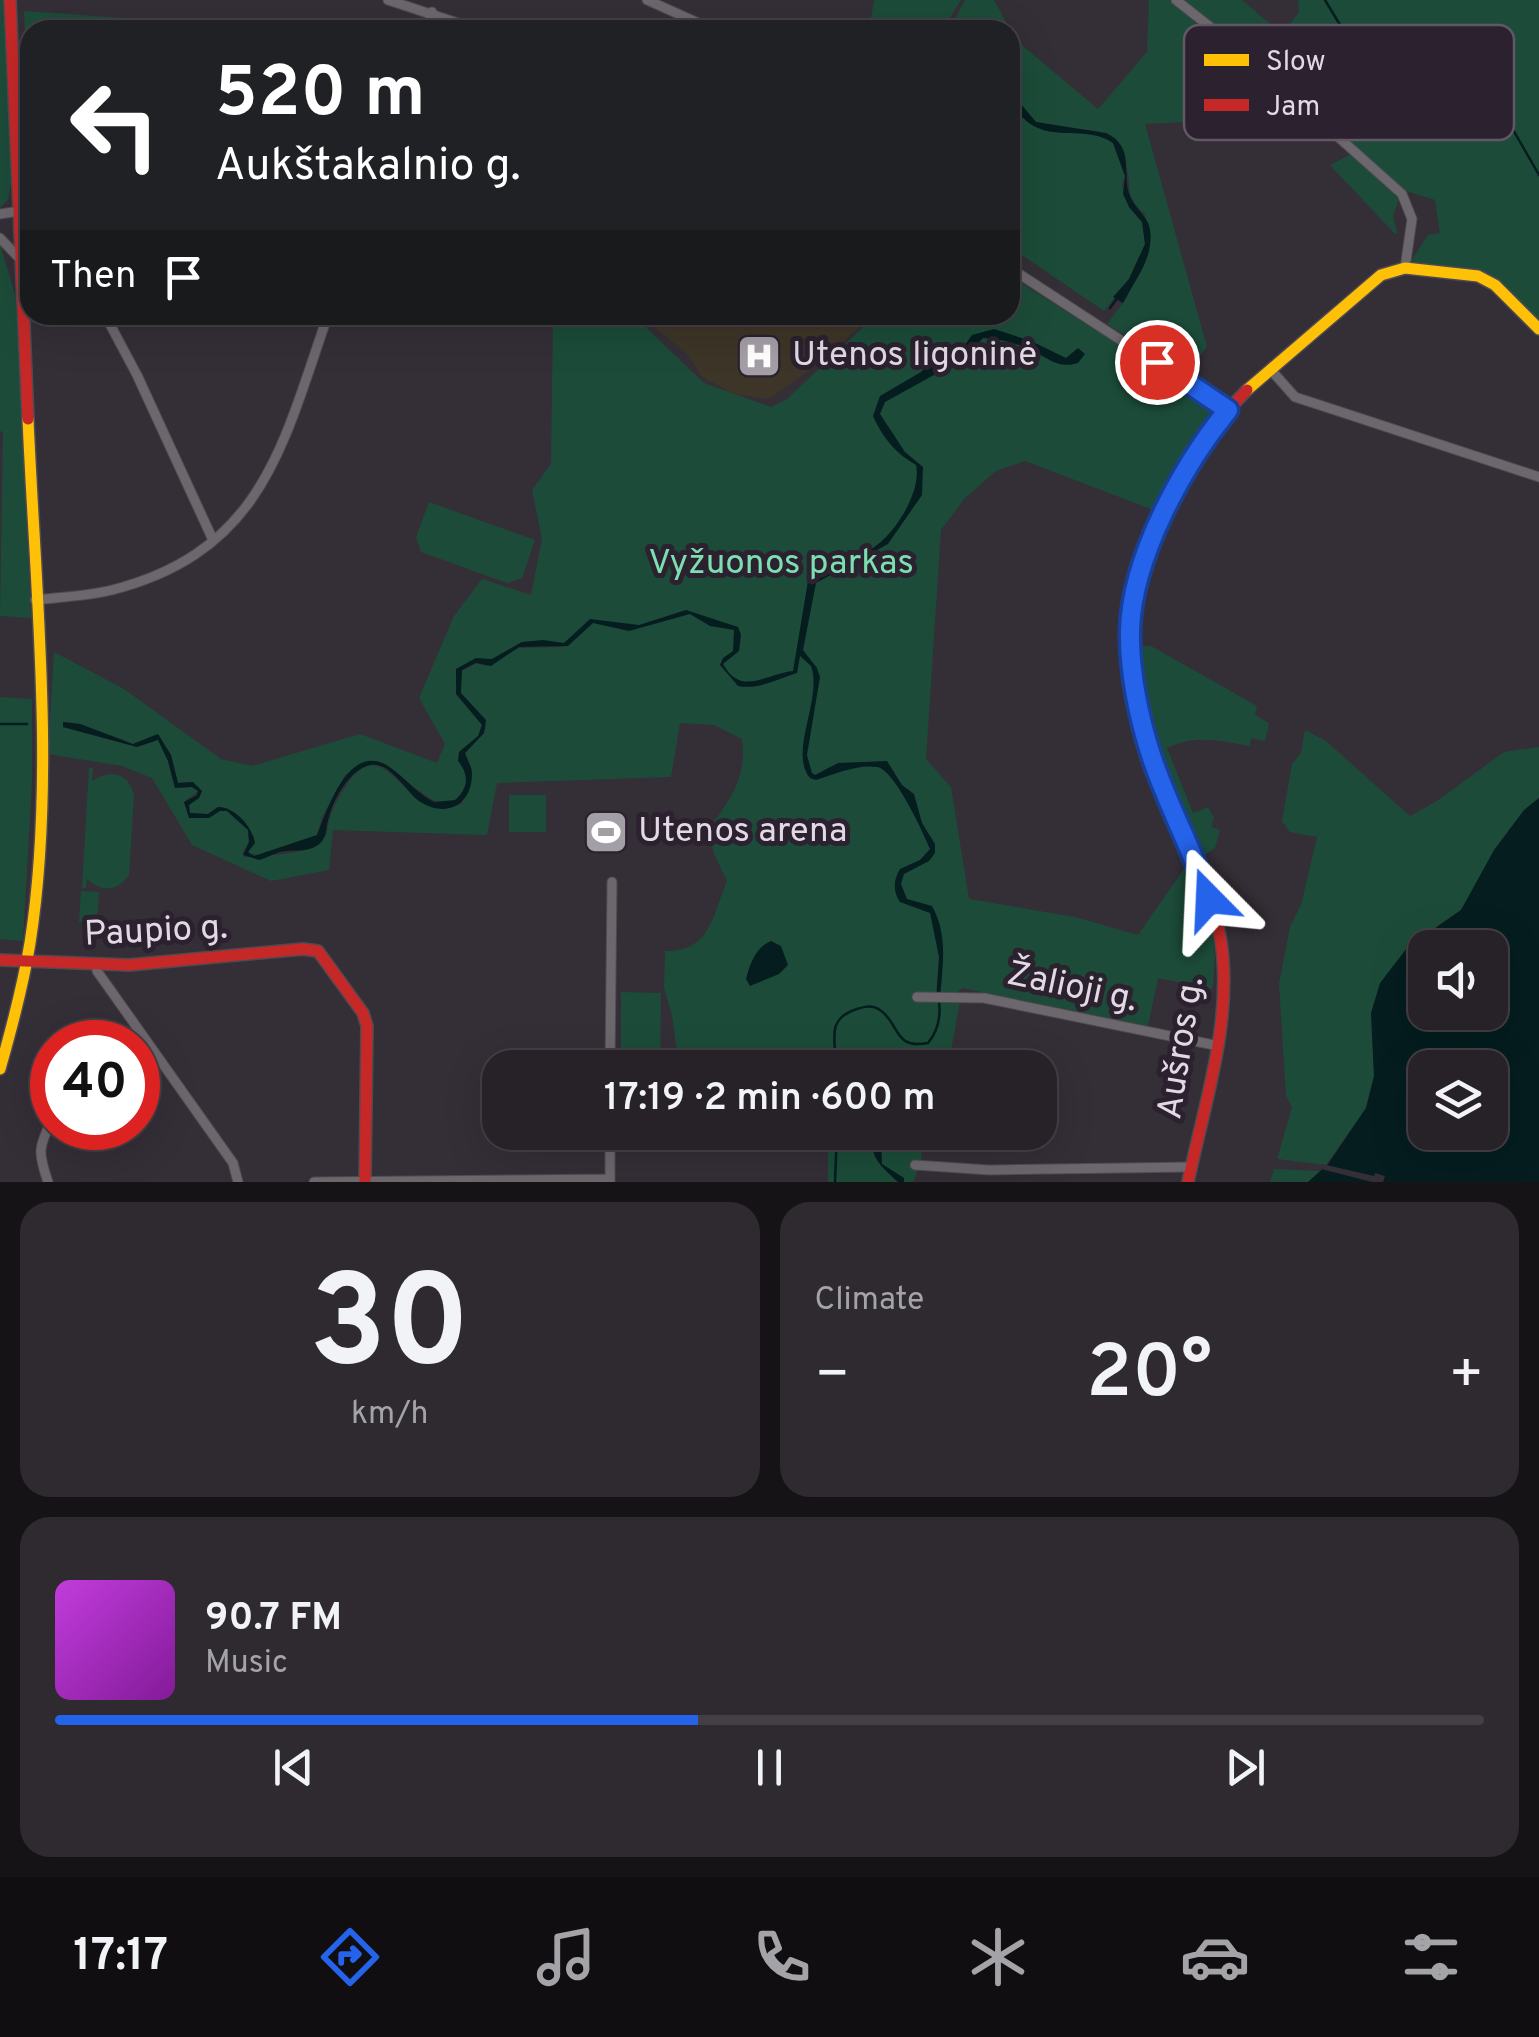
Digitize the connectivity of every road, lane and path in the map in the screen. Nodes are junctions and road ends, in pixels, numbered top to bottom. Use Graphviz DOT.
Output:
graph roads {
  1 [pos="10,0"];
  2 [pos="388,0"];
  3 [pos="647,0"];
  4 [pos="1176,0"];
  5 [pos="432,12"];
  6 [pos="429,20"];
  7 [pos="453,20"];
  8 [pos="692,20"];
  9 [pos="1208,25"];
  10 [pos="1342,140"];
  11 [pos="20,210"];
  12 [pos="0,214"];
  13 [pos="0,238"];
  14 [pos="20,259"];
  15 [pos="1405,268"];
  16 [pos="1020,275"];
  17 [pos="25,325"];
  18 [pos="111,325"];
  19 [pos="324,325"];
  20 [pos="1539,329"];
  21 [pos="1272,370"];
  22 [pos="1228,410"];
  23 [pos="1539,477"];
  24 [pos="213,540"];
  25 [pos="36,600"];
  26 [pos="612,882"];
  27 [pos="0,960"];
  28 [pos="26,962"];
  29 [pos="96,964"];
  30 [pos="916,997"];
  31 [pos="1214,1045"];
  32 [pos="610,1050"];
  33 [pos="0,1069"];
  34 [pos="40,1150"];
  35 [pos="610,1150"];
  36 [pos="915,1165"];
  37 [pos="1191,1166"];
  38 [pos="989,1170"];
  39 [pos="1051,1170"];
  40 [pos="610,1180"];
  41 [pos="496,1181"];
  42 [pos="48,1182"];
  43 [pos="238,1182"];
  44 [pos="314,1182"];
  45 [pos="366,1182"];
  46 [pos="984,1182"];
  47 [pos="1048,1182"];
  48 [pos="1188,1182"];
  1 -- 11 [label="street"];
  2 -- 5 [label="street"];
  3 -- 8 [label="street"];
  4 -- 9 [label="street"];
  5 -- 6 [label="street"];
  5 -- 7 [label="street"];
  10 -- 15 [label="street"];
  11 -- 12 [label="street"];
  13 -- 14 [label="street"];
  15 -- 20 [label="street"];
  15 -- 21 [label="street, Aušros g."];
  16 -- 22 [label="street"];
  17 -- 25 [label="street"];
  18 -- 24 [label="street"];
  19 -- 24 [label="street"];
  21 -- 22 [label="street, Aušros g."];
  21 -- 23 [label="street"];
  22 -- 31 [label="street, Aušros g."];
  24 -- 25 [label="street"];
  25 -- 28 [label="street"];
  26 -- 32 [label="street"];
  27 -- 28 [label="street, Paupio g."];
  28 -- 29 [label="street, Paupio g."];
  28 -- 33 [label="street"];
  29 -- 43 [label="street"];
  29 -- 45 [label="street, Paupio g."];
  30 -- 31 [label="street, Žalioji g."];
  31 -- 37 [label="street, Aušros g."];
  34 -- 42 [label="street"];
  35 -- 40 [label="street"];
  36 -- 38 [label="street"];
  37 -- 39 [label="street"];
  37 -- 48 [label="street, Aušros g."];
  38 -- 39 [label="street"];
  38 -- 46 [label="street"];
  39 -- 47 [label="street"];
  40 -- 41 [label="street"];
  41 -- 45 [label="street"];
  44 -- 45 [label="street"];
}
